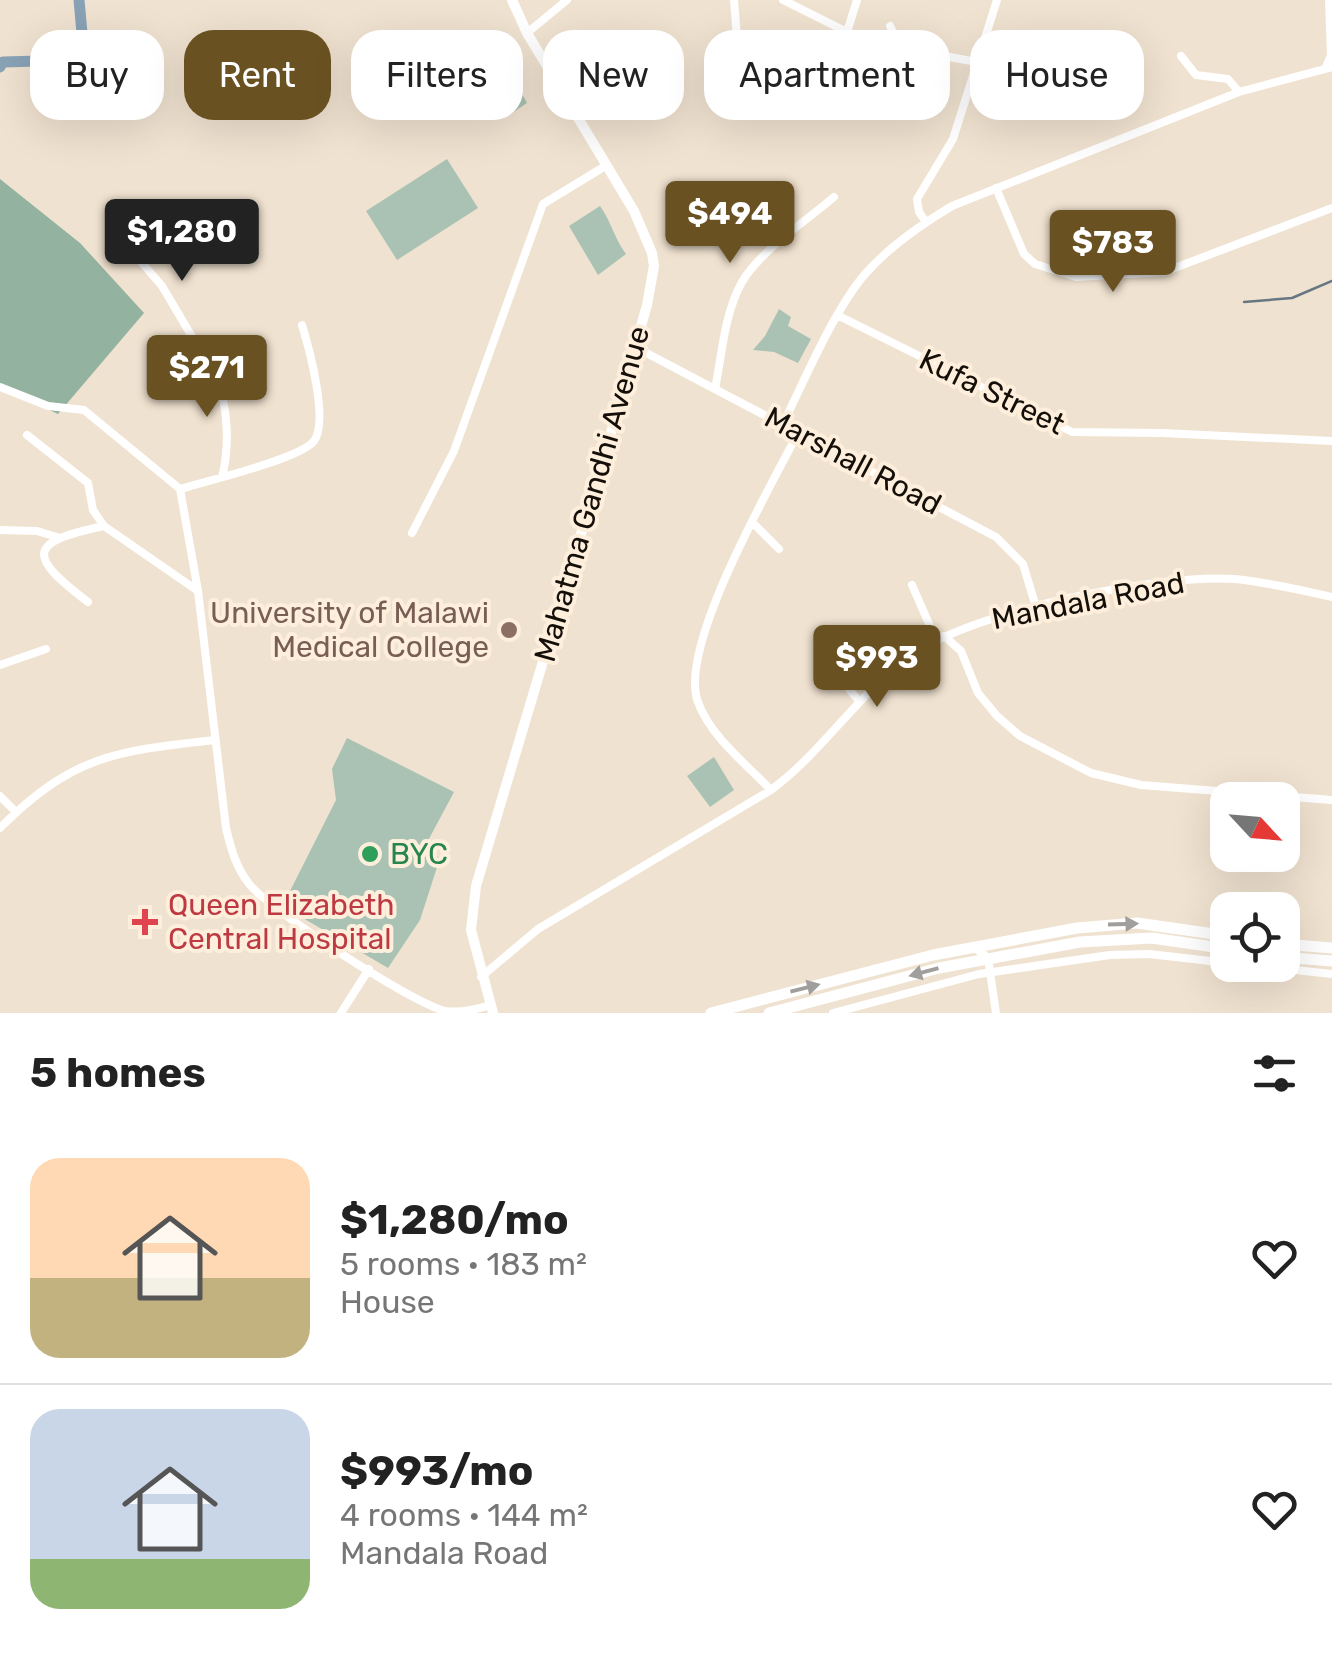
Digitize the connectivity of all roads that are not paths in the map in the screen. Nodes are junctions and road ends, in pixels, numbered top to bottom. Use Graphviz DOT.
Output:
graph roads {
  1 [pos="512,0"];
  2 [pos="568,0"];
  3 [pos="734,0"];
  4 [pos="782,0"];
  5 [pos="857,0"];
  6 [pos="996,0"];
  7 [pos="1329,0"];
  8 [pos="1331,19"];
  9 [pos="890,26"];
  10 [pos="736,30"];
  11 [pos="892,30"];
  12 [pos="986,30"];
  13 [pos="527,34"];
  14 [pos="1181,56"];
  15 [pos="1329,67"];
  16 [pos="970,82"];
  17 [pos="1238,92"];
  18 [pos="606,165"];
  19 [pos="996,188"];
  20 [pos="834,197"];
  21 [pos="1332,208"];
  22 [pos="926,222"];
  23 [pos="112,228"];
  24 [pos="839,316"];
  25 [pos="302,325"];
  26 [pos="636,347"];
  27 [pos="0,386"];
  28 [pos="715,389"];
  29 [pos="782,424"];
  30 [pos="798,433"];
  31 [pos="27,436"];
  32 [pos="1332,441"];
  33 [pos="222,477"];
  34 [pos="180,489"];
  35 [pos="752,522"];
  36 [pos="104,526"];
  37 [pos="0,530"];
  38 [pos="412,533"];
  39 [pos="60,538"];
  40 [pos="779,549"];
  41 [pos="912,586"];
  42 [pos="198,592"];
  43 [pos="1332,597"];
  44 [pos="88,602"];
  45 [pos="1036,607"];
  46 [pos="966,625"];
  47 [pos="940,638"];
  48 [pos="46,649"];
  49 [pos="961,651"];
  50 [pos="839,660"];
  51 [pos="0,665"];
  52 [pos="858,702"];
  53 [pos="214,740"];
  54 [pos="771,790"];
  55 [pos="0,796"];
  56 [pos="1332,800"];
  57 [pos="16,812"];
  58 [pos="0,828"];
  59 [pos="1210,933"];
  60 [pos="1300,945"];
  61 [pos="974,946"];
  62 [pos="1210,946"];
  63 [pos="1332,948"];
  64 [pos="988,958"];
  65 [pos="1300,958"];
  66 [pos="1210,961"];
  67 [pos="1332,961"];
  68 [pos="370,970"];
  69 [pos="1300,971"];
  70 [pos="990,973"];
  71 [pos="1332,974"];
  72 [pos="481,977"];
  73 [pos="492,1009"];
  74 [pos="341,1013"];
  75 [pos="710,1013"];
  76 [pos="769,1013"];
  77 [pos="833,1013"];
  78 [pos="996,1013"];
  1 -- 13 [label="main road, Mahatma Gandhi Avenue"];
  2 -- 13 [label="street"];
  3 -- 10 [label="street"];
  4 -- 5 [label="street"];
  6 -- 12 [label="street"];
  7 -- 8 [label="street"];
  8 -- 15 [label="street"];
  9 -- 11 [label="street"];
  13 -- 18 [label="main road, Mahatma Gandhi Avenue"];
  14 -- 17 [label="street"];
  15 -- 17 [label="street"];
  16 -- 22 [label="street"];
  17 -- 19 [label="street"];
  18 -- 26 [label="main road, Mahatma Gandhi Avenue"];
  18 -- 38 [label="street"];
  19 -- 21 [label="street"];
  19 -- 22 [label="street"];
  20 -- 28 [label="street"];
  22 -- 24 [label="street"];
  23 -- 33 [label="street"];
  24 -- 29 [label="street"];
  24 -- 32 [label="street, Kufa Street"];
  25 -- 33 [label="street"];
  26 -- 28 [label="street, Marshall Road"];
  26 -- 72 [label="main road, Mahatma Gandhi Avenue"];
  27 -- 34 [label="street"];
  28 -- 29 [label="street, Marshall Road"];
  29 -- 30 [label="street, Marshall Road"];
  30 -- 35 [label="street"];
  30 -- 45 [label="street, Marshall Road"];
  31 -- 36 [label="street"];
  33 -- 34 [label="street"];
  34 -- 42 [label="street"];
  35 -- 40 [label="street"];
  35 -- 54 [label="street"];
  36 -- 39 [label="street"];
  36 -- 42 [label="street"];
  37 -- 39 [label="street"];
  39 -- 44 [label="street"];
  41 -- 47 [label="street"];
  42 -- 53 [label="street"];
  43 -- 45 [label="street, Mandala Road"];
  45 -- 46 [label="street, Mandala Road"];
  46 -- 47 [label="street, Mandala Road"];
  46 -- 49 [label="street"];
  47 -- 49 [label="street"];
  47 -- 52 [label="street, Mandala Road"];
  48 -- 51 [label="street"];
  49 -- 56 [label="street"];
  50 -- 52 [label="street"];
  52 -- 54 [label="street, Mandala Road"];
  53 -- 57 [label="street"];
  53 -- 68 [label="street"];
  54 -- 72 [label="street, Mandala Road"];
  55 -- 57 [label="street"];
  57 -- 58 [label="street"];
  61 -- 59 [label="highway, one-way"];
  60 -- 63 [label="highway"];
  61 -- 64 [label="street"];
  75 -- 61 [label="highway, one-way"];
  62 -- 64 [label="highway"];
  64 -- 70 [label="street"];
  64 -- 76 [label="highway, one-way"];
  65 -- 67 [label="highway"];
  66 -- 70 [label="street"];
  68 -- 73 [label="street"];
  68 -- 74 [label="street"];
  69 -- 71 [label="street"];
  70 -- 77 [label="street"];
  70 -- 78 [label="street"];
  72 -- 73 [label="main road, Mahatma Gandhi Avenue"];
}
